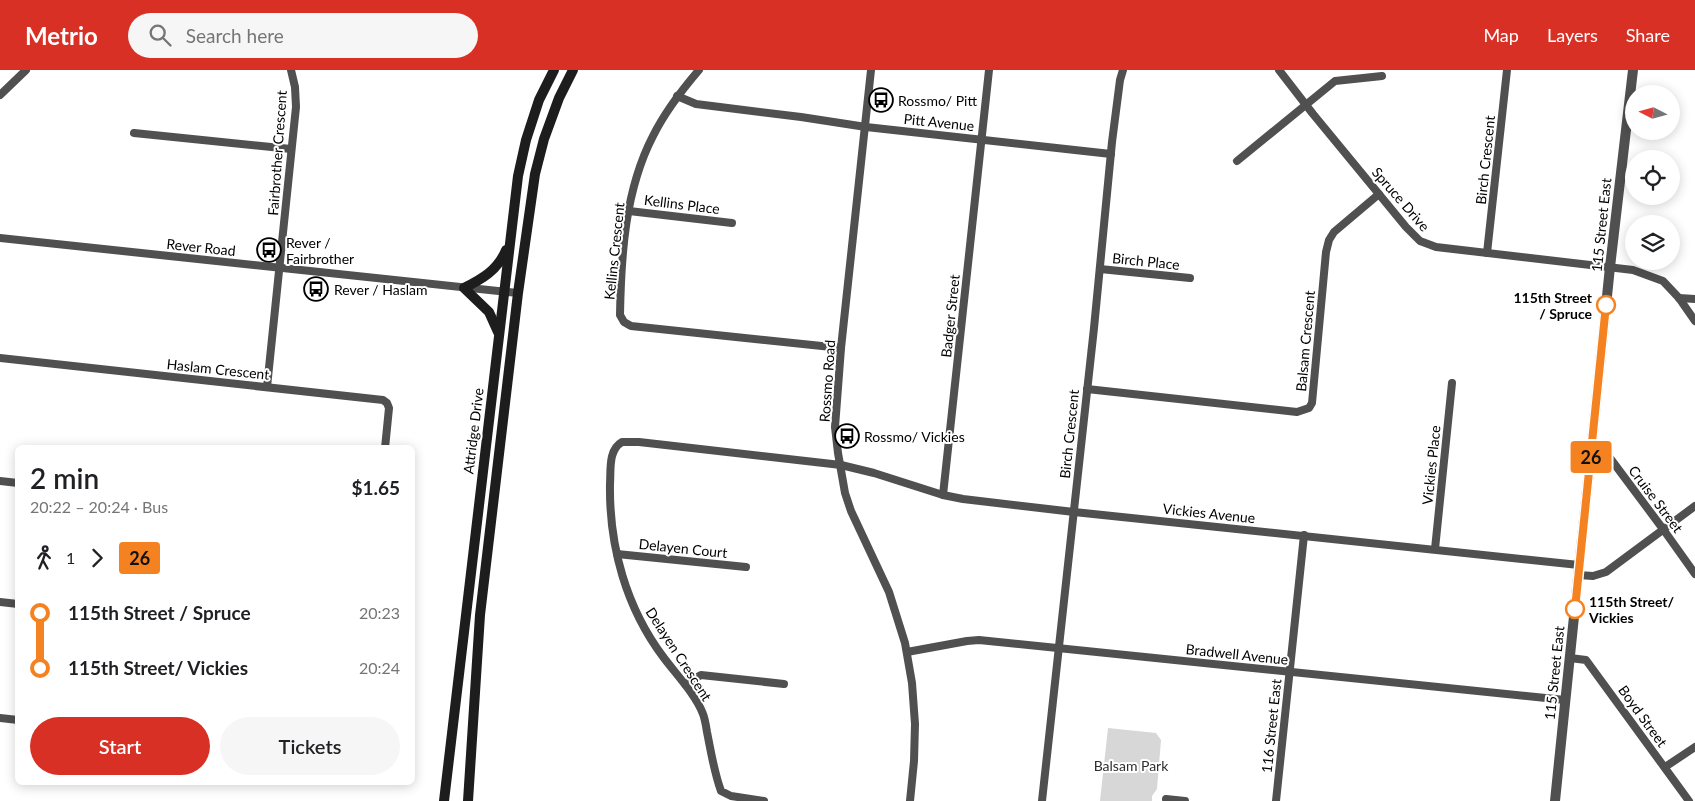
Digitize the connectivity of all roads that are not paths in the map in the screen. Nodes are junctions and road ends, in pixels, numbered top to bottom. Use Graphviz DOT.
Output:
graph roads {
  1 [pos="26,70"];
  2 [pos="291,70"];
  3 [pos="554,70"];
  4 [pos="573,70"];
  5 [pos="699,70"];
  6 [pos="871,70"];
  7 [pos="989,70"];
  8 [pos="1123,70"];
  9 [pos="1279,70"];
  10 [pos="1507,70"];
  11 [pos="1633,70"];
  12 [pos="1382,76"];
  13 [pos="0,95"];
  14 [pos="677,96"];
  15 [pos="1307,104"];
  16 [pos="866,127"];
  17 [pos="134,133"];
  18 [pos="982,139"];
  19 [pos="292,149"];
  20 [pos="1111,154"];
  21 [pos="1237,161"];
  22 [pos="1379,194"];
  23 [pos="629,211"];
  24 [pos="732,223"];
  25 [pos="0,238"];
  26 [pos="509,244"];
  27 [pos="1487,253"];
  28 [pos="1610,267"];
  29 [pos="280,268"];
  30 [pos="1100,269"];
  31 [pos="1190,278"];
  32 [pos="464,288"];
  33 [pos="504,292"];
  34 [pos="518,293"];
  35 [pos="1679,298"];
  36 [pos="1695,299"];
  37 [pos="1695,321"];
  38 [pos="498,333"];
  39 [pos="842,348"];
  40 [pos="0,358"];
  41 [pos="1452,384"];
  42 [pos="267,387"];
  43 [pos="1087,389"];
  44 [pos="386,445"];
  45 [pos="1591,450"];
  46 [pos="841,465"];
  47 [pos="0,481"];
  48 [pos="15,483"];
  49 [pos="943,495"];
  50 [pos="1695,506"];
  51 [pos="1074,512"];
  52 [pos="1663,528"];
  53 [pos="1304,535"];
  54 [pos="1435,549"];
  55 [pos="617,554"];
  56 [pos="746,567"];
  57 [pos="1579,570"];
  58 [pos="1695,574"];
  59 [pos="0,602"];
  60 [pos="15,604"];
  61 [pos="1059,649"];
  62 [pos="907,652"];
  63 [pos="1570,658"];
  64 [pos="1290,672"];
  65 [pos="685,684"];
  66 [pos="784,684"];
  67 [pos="1565,700"];
  68 [pos="0,718"];
  69 [pos="15,720"];
  70 [pos="1695,746"];
  71 [pos="1665,767"];
  72 [pos="445,785"];
  73 [pos="1166,799"];
  74 [pos="439,801"];
  75 [pos="444,801"];
  76 [pos="468,801"];
  77 [pos="764,801"];
  78 [pos="910,801"];
  79 [pos="1042,801"];
  80 [pos="1185,801"];
  81 [pos="1276,801"];
  82 [pos="1555,801"];
  83 [pos="1689,801"];
  1 -- 13 [label="street"];
  2 -- 19 [label="street, Fairbrother Crescent"];
  3 -- 26 [label="main road, Attridge Drive"];
  4 -- 34 [label="main road, Attridge Drive"];
  5 -- 14 [label="street, Kellins Crescent"];
  6 -- 16 [label="street, Rossmo Road"];
  7 -- 18 [label="street, Badger Street"];
  8 -- 20 [label="street, Birch Crescent"];
  9 -- 15 [label="street, Spruce Drive"];
  10 -- 27 [label="street, Birch Crescent"];
  11 -- 28 [label="street, 115 Street East"];
  12 -- 15 [label="street"];
  14 -- 16 [label="street, Pitt Avenue"];
  14 -- 23 [label="street, Kellins Crescent"];
  15 -- 21 [label="street"];
  15 -- 22 [label="street, Spruce Drive"];
  16 -- 18 [label="street, Pitt Avenue"];
  16 -- 39 [label="street, Rossmo Road"];
  17 -- 19 [label="street"];
  18 -- 20 [label="street, Pitt Avenue"];
  18 -- 49 [label="street, Badger Street"];
  19 -- 29 [label="street, Fairbrother Crescent"];
  20 -- 30 [label="street, Birch Crescent"];
  22 -- 27 [label="street, Spruce Drive"];
  22 -- 43 [label="street, Balsam Crescent"];
  23 -- 24 [label="street, Kellins Place"];
  23 -- 39 [label="street, Kellins Crescent"];
  25 -- 29 [label="street, Rever Road"];
  26 -- 32 [label="main road"];
  26 -- 33 [label="main road, Attridge Drive"];
  27 -- 28 [label="street, Spruce Drive"];
  28 -- 35 [label="street, Spruce Drive"];
  28 -- 45 [label="street, 115 Street East"];
  29 -- 32 [label="street, Rever Road"];
  29 -- 42 [label="street, Fairbrother Crescent"];
  30 -- 31 [label="street, Birch Place"];
  30 -- 43 [label="street, Birch Crescent"];
  32 -- 33 [label="street, Rever Road"];
  32 -- 38 [label="main road"];
  33 -- 34 [label="street, Rever Road"];
  33 -- 38 [label="main road, Attridge Drive"];
  34 -- 76 [label="main road, Attridge Drive"];
  35 -- 36 [label="street"];
  35 -- 37 [label="street, Spruce Drive"];
  38 -- 72 [label="main road, Attridge Drive"];
  39 -- 46 [label="street, Rossmo Road"];
  40 -- 42 [label="street, Haslam Crescent"];
  41 -- 54 [label="street, Vickies Place"];
  42 -- 44 [label="street, Haslam Crescent"];
  43 -- 51 [label="street, Birch Crescent"];
  45 -- 52 [label="street, Cruise Street"];
  45 -- 57 [label="street, 115 Street East"];
  46 -- 49 [label="street, Vickies Avenue"];
  46 -- 55 [label="street, Delayen Crescent"];
  46 -- 62 [label="street, Rossmo Road"];
  47 -- 48 [label="street"];
  49 -- 51 [label="street, Vickies Avenue"];
  50 -- 52 [label="street, Vickies Avenue"];
  51 -- 53 [label="street, Vickies Avenue"];
  51 -- 61 [label="street, Birch Crescent"];
  52 -- 57 [label="street, Vickies Avenue"];
  52 -- 58 [label="street, Cruise Street"];
  53 -- 54 [label="street, Vickies Avenue"];
  53 -- 64 [label="street, 116 Street East"];
  54 -- 57 [label="street, Vickies Avenue"];
  55 -- 56 [label="street, Delayen Court"];
  55 -- 65 [label="street, Delayen Crescent"];
  57 -- 63 [label="street, 115 Street East"];
  59 -- 60 [label="street"];
  61 -- 62 [label="street, Bradwell Avenue"];
  61 -- 64 [label="street, Bradwell Avenue"];
  61 -- 79 [label="street, Birch Crescent"];
  62 -- 78 [label="street, Rossmo Road"];
  63 -- 67 [label="street, 115 Street East"];
  63 -- 71 [label="street, Boyd Street"];
  64 -- 67 [label="street, Bradwell Avenue"];
  64 -- 81 [label="street, 116 Street East"];
  65 -- 66 [label="street"];
  65 -- 77 [label="street, Delayen Crescent"];
  67 -- 82 [label="street, 115 Street East"];
  68 -- 69 [label="street"];
  70 -- 71 [label="street"];
  71 -- 83 [label="street, Boyd Street"];
  72 -- 74 [label="main road"];
  72 -- 75 [label="main road, Attridge Drive"];
  73 -- 80 [label="street"];
}
